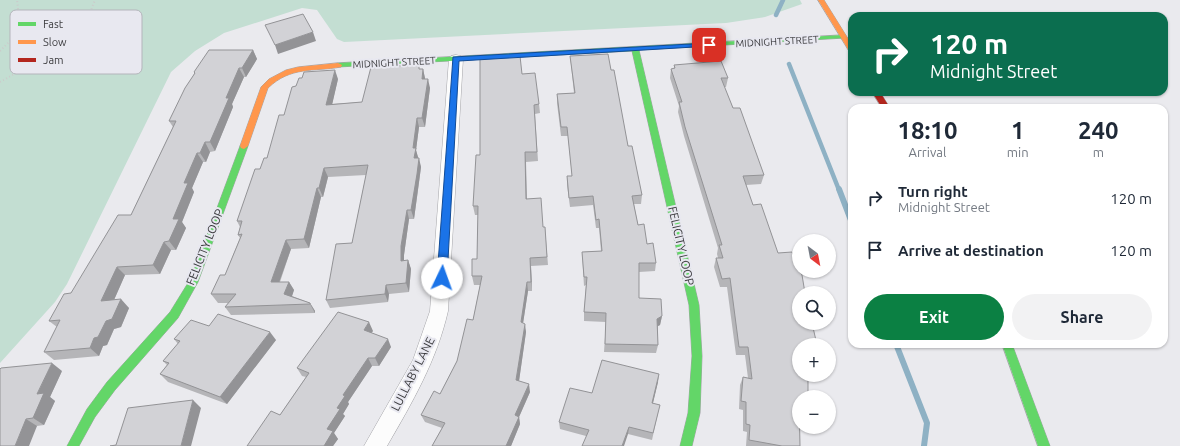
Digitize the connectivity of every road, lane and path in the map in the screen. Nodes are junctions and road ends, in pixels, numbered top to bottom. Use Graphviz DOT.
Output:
graph roads {
  1 [pos="17,0"];
  2 [pos="95,0"];
  3 [pos="821,0"];
  4 [pos="18,10"];
  5 [pos="91,10"];
  6 [pos="843,37"];
  7 [pos="10,41"];
  8 [pos="848,45"];
  9 [pos="635,49"];
  10 [pos="0,51"];
  11 [pos="456,59"];
  12 [pos="15,74"];
  13 [pos="282,74"];
  14 [pos="0,82"];
  15 [pos="1008,348"];
  16 [pos="73,446"];
  17 [pos="375,446"];
  18 [pos="686,446"];
  19 [pos="1044,446"];
  1 -- 4 [label="path"];
  2 -- 5 [label="path"];
  3 -- 6 [label="street"];
  6 -- 8 [label="street"];
  6 -- 9 [label="street, MIDNIGHT STREET"];
  7 -- 10 [label="path"];
  9 -- 11 [label="street, MIDNIGHT STREET"];
  9 -- 18 [label="street, FELICITY LOOP"];
  11 -- 13 [label="street, MIDNIGHT STREET"];
  11 -- 17 [label="street, LULLABY LANE"];
  12 -- 14 [label="path"];
  13 -- 16 [label="street, FELICITY LOOP"];
  15 -- 19 [label="street"];
}
